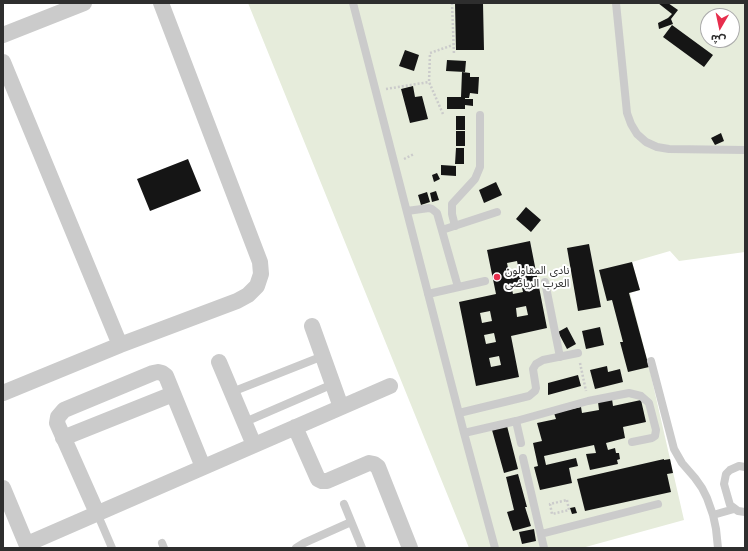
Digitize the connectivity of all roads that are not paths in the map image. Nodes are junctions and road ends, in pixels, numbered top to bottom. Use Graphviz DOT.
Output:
graph roads {
  1 [pos="84,3"];
  2 [pos="161,3"];
  3 [pos="353,3"];
  4 [pos="616,3"];
  5 [pos="3,35"];
  6 [pos="3,62"];
  7 [pos="480,115"];
  8 [pos="745,150"];
  9 [pos="407,211"];
  10 [pos="497,212"];
  11 [pos="455,226"];
  12 [pos="442,230"];
  13 [pos="485,281"];
  14 [pos="545,282"];
  15 [pos="458,287"];
  16 [pos="428,294"];
  17 [pos="312,326"];
  18 [pos="120,345"];
  19 [pos="578,353"];
  20 [pos="323,356"];
  21 [pos="560,357"];
  22 [pos="220,362"];
  23 [pos="651,362"];
  24 [pos="333,384"];
  25 [pos="390,386"];
  26 [pos="232,392"];
  27 [pos="3,393"];
  28 [pos="173,394"];
  29 [pos="341,407"];
  30 [pos="459,412"];
  31 [pos="516,421"];
  32 [pos="244,422"];
  33 [pos="295,427"];
  34 [pos="464,432"];
  35 [pos="63,438"];
  36 [pos="632,442"];
  37 [pos="521,443"];
  38 [pos="254,445"];
  39 [pos="523,458"];
  40 [pos="745,466"];
  41 [pos="203,467"];
  42 [pos="3,488"];
  43 [pos="344,504"];
  44 [pos="658,504"];
  45 [pos="734,509"];
  46 [pos="745,512"];
  47 [pos="98,513"];
  48 [pos="713,515"];
  49 [pos="351,522"];
  50 [pos="541,534"];
  51 [pos="28,546"];
  52 [pos="112,548"];
  53 [pos="296,548"];
  54 [pos="362,548"];
  55 [pos="410,548"];
  56 [pos="495,548"];
  57 [pos="544,548"];
  58 [pos="718,548"];
  1 -- 5 [label="street"];
  2 -- 18 [label="street"];
  3 -- 9 [label="lane"];
  4 -- 8 [label="lane"];
  6 -- 18 [label="street"];
  7 -- 11 [label="lane"];
  9 -- 12 [label="lane"];
  9 -- 16 [label="lane"];
  10 -- 11 [label="lane"];
  11 -- 12 [label="lane"];
  12 -- 15 [label="lane"];
  13 -- 15 [label="lane"];
  14 -- 21 [label="lane"];
  15 -- 16 [label="lane"];
  16 -- 30 [label="lane"];
  17 -- 20 [label="street"];
  18 -- 27 [label="street"];
  19 -- 21 [label="lane"];
  20 -- 24 [label="street"];
  20 -- 26 [label="lane"];
  21 -- 30 [label="lane"];
  22 -- 26 [label="street"];
  23 -- 48 [label="lane"];
  24 -- 29 [label="street"];
  24 -- 32 [label="lane"];
  25 -- 29 [label="street"];
  26 -- 32 [label="street"];
  28 -- 35 [label="street"];
  28 -- 35 [label="street"];
  28 -- 41 [label="street"];
  29 -- 33 [label="street"];
  30 -- 34 [label="lane"];
  31 -- 34 [label="lane"];
  31 -- 36 [label="lane"];
  31 -- 37 [label="lane"];
  32 -- 38 [label="street"];
  33 -- 38 [label="street"];
  33 -- 55 [label="street"];
  34 -- 56 [label="lane"];
  35 -- 47 [label="street"];
  38 -- 41 [label="street"];
  39 -- 50 [label="lane"];
  40 -- 45 [label="lane"];
  41 -- 47 [label="street"];
  42 -- 51 [label="street"];
  43 -- 49 [label="lane"];
  44 -- 50 [label="lane"];
  45 -- 46 [label="lane"];
  45 -- 48 [label="lane"];
  47 -- 51 [label="street"];
  47 -- 52 [label="lane"];
  48 -- 58 [label="lane"];
  49 -- 53 [label="lane"];
  49 -- 54 [label="lane"];
  50 -- 57 [label="lane"];
}
